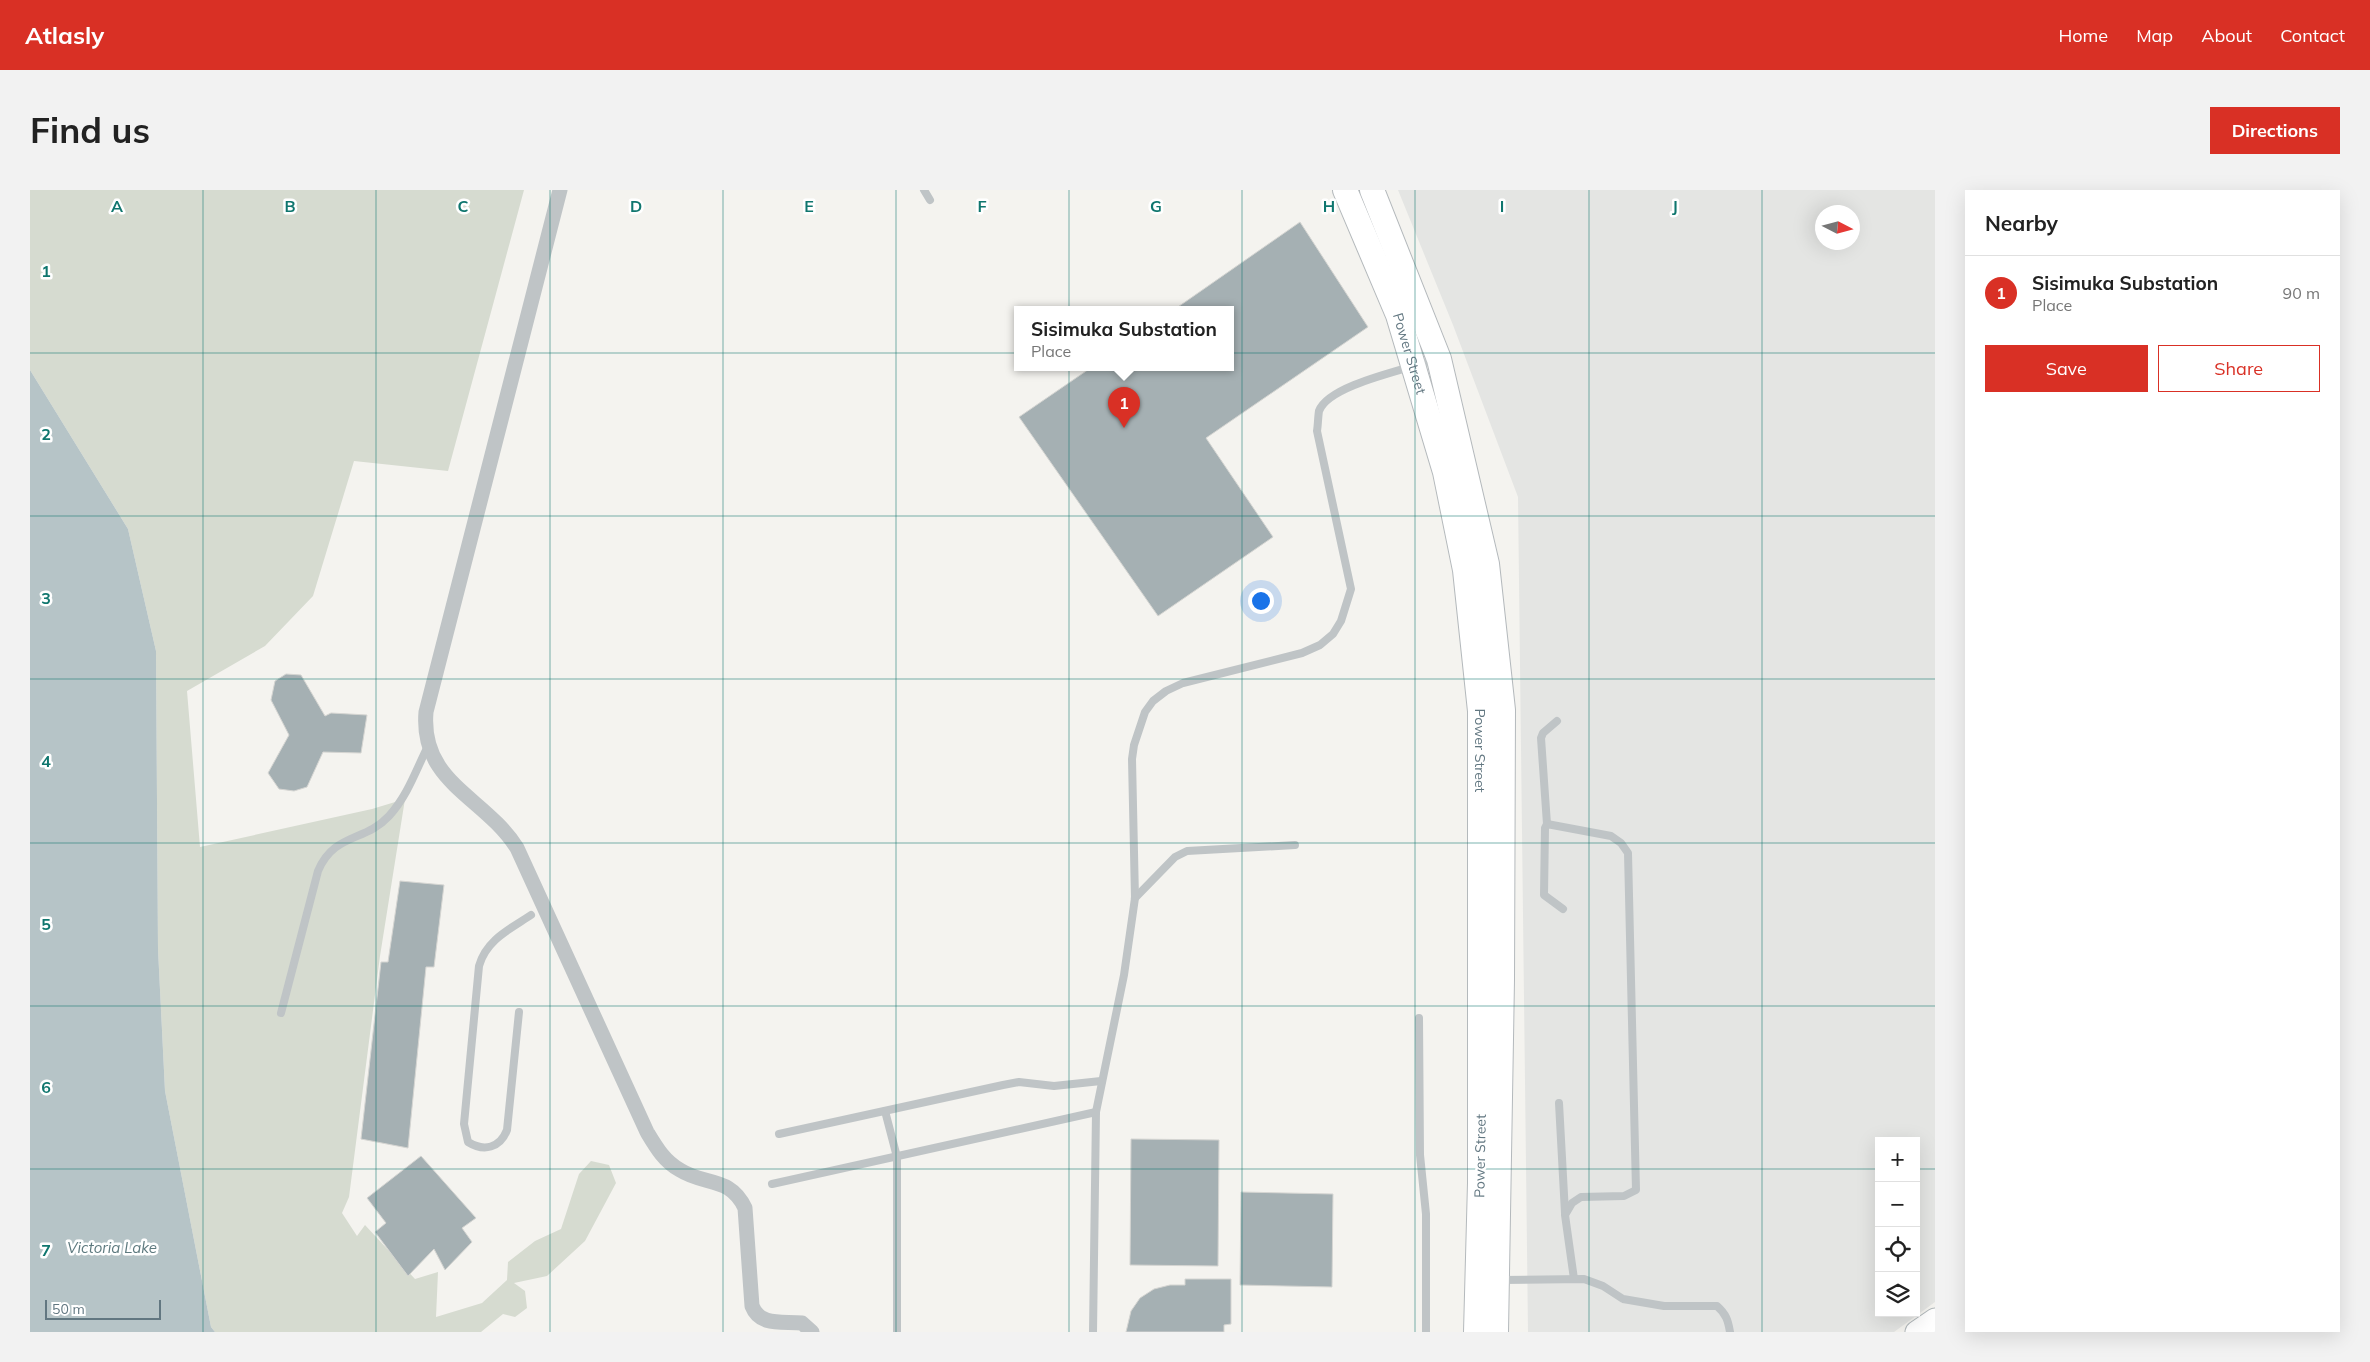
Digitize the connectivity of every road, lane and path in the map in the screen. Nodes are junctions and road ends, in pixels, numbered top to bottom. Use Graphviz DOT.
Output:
graph roads {
  1 [pos="560,190"];
  2 [pos="924,190"];
  3 [pos="1345,190"];
  4 [pos="1372,190"];
  5 [pos="930,200"];
  6 [pos="1440,359"];
  7 [pos="1414,367"];
  8 [pos="1476,567"];
  9 [pos="1557,721"];
  10 [pos="428,746"];
  11 [pos="1548,824"];
  12 [pos="1294,845"];
  13 [pos="1135,898"];
  14 [pos="1563,909"];
  15 [pos="531,915"];
  16 [pos="518,1012"];
  17 [pos="281,1014"];
  18 [pos="1419,1018"];
  19 [pos="1102,1081"];
  20 [pos="1559,1103"];
  21 [pos="885,1111"];
  22 [pos="1096,1112"];
  23 [pos="779,1134"];
  24 [pos="897,1157"];
  25 [pos="772,1184"];
  26 [pos="1565,1215"];
  27 [pos="1487,1280"];
  28 [pos="1574,1280"];
  29 [pos="1935,1319"];
  30 [pos="812,1332"];
  31 [pos="897,1332"];
  32 [pos="1093,1332"];
  33 [pos="1426,1332"];
  34 [pos="1476,1332"];
  35 [pos="1496,1332"];
  36 [pos="1730,1332"];
  37 [pos="1916,1332"];
  1 -- 10 [label="street"];
  2 -- 5 [label="lane"];
  3 -- 7 [label="main road, Power Street"];
  4 -- 6 [label="main road, Power Street"];
  6 -- 7 [label="lane"];
  6 -- 8 [label="main road, Power Street"];
  7 -- 8 [label="main road, Power Street"];
  7 -- 13 [label="lane"];
  8 -- 27 [label="main road, Power Street"];
  9 -- 11 [label="lane"];
  10 -- 17 [label="lane"];
  10 -- 30 [label="street"];
  11 -- 14 [label="lane"];
  11 -- 26 [label="lane"];
  12 -- 13 [label="lane"];
  13 -- 19 [label="lane"];
  15 -- 16 [label="lane"];
  18 -- 33 [label="lane"];
  19 -- 21 [label="lane"];
  19 -- 22 [label="lane"];
  20 -- 26 [label="lane"];
  21 -- 23 [label="lane"];
  21 -- 24 [label="lane"];
  22 -- 24 [label="lane"];
  22 -- 32 [label="lane"];
  24 -- 25 [label="lane"];
  24 -- 31 [label="lane"];
  26 -- 28 [label="lane"];
  27 -- 28 [label="lane"];
  27 -- 34 [label="main road, Power Street"];
  27 -- 35 [label="main road, Power Street"];
  28 -- 36 [label="lane"];
  29 -- 37 [label="main road"];
}
